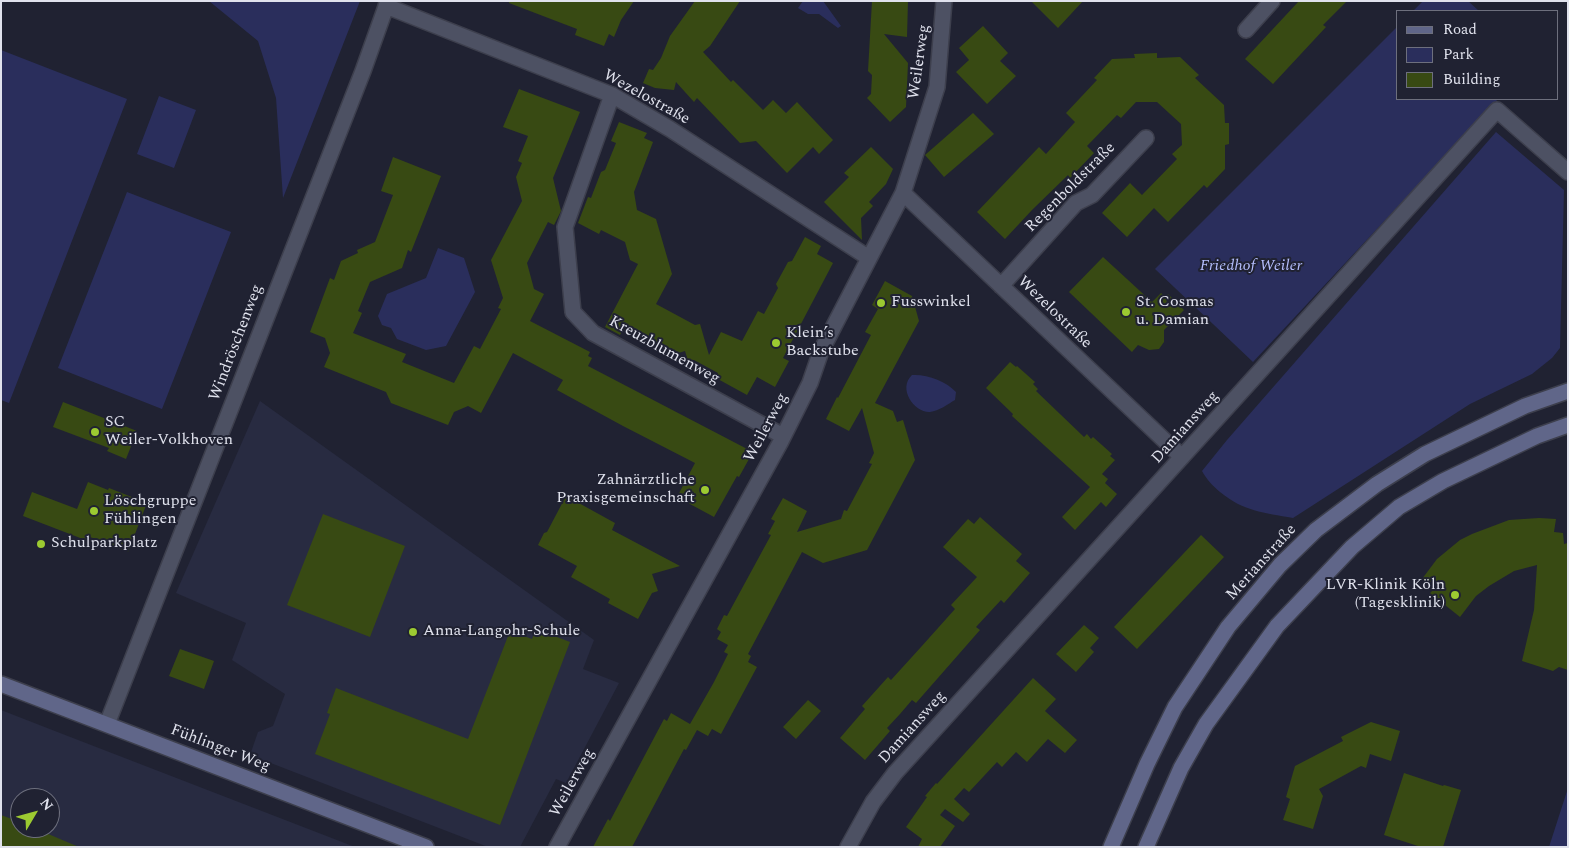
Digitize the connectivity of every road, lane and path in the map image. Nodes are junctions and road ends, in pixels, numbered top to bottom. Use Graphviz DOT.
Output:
graph roads {
  1 [pos="944,1"];
  2 [pos="1272,1"];
  3 [pos="387,4"];
  4 [pos="1246,30"];
  5 [pos="612,95"];
  6 [pos="1146,138"];
  7 [pos="1568,172"];
  8 [pos="903,193"];
  9 [pos="869,258"];
  10 [pos="1001,286"];
  11 [pos="1568,391"];
  12 [pos="1568,425"];
  13 [pos="783,436"];
  14 [pos="1182,457"];
  15 [pos="1,684"];
  16 [pos="107,724"];
  17 [pos="426,847"];
  18 [pos="557,847"];
  19 [pos="848,847"];
  20 [pos="1111,847"];
  21 [pos="1146,847"];
  1 -- 8 [label="street, Weilerweg"];
  2 -- 4 [label="street"];
  3 -- 5 [label="street, Wezelostraße"];
  3 -- 16 [label="street, Windröschenweg"];
  5 -- 9 [label="street, Wezelostraße"];
  5 -- 13 [label="street, Kreuzblumenweg"];
  6 -- 10 [label="street, Regenboldstraße"];
  7 -- 14 [label="street, Damiansweg"];
  8 -- 9 [label="street, Weilerweg"];
  8 -- 10 [label="street, Wezelostraße"];
  9 -- 13 [label="street, Weilerweg"];
  10 -- 14 [label="street, Wezelostraße"];
  11 -- 20 [label="street, Merianstraße"];
  12 -- 21 [label="street"];
  13 -- 18 [label="street, Weilerweg"];
  14 -- 19 [label="street, Damiansweg"];
  15 -- 16 [label="street, Fühlinger Weg"];
  16 -- 17 [label="street, Fühlinger Weg"];
}
